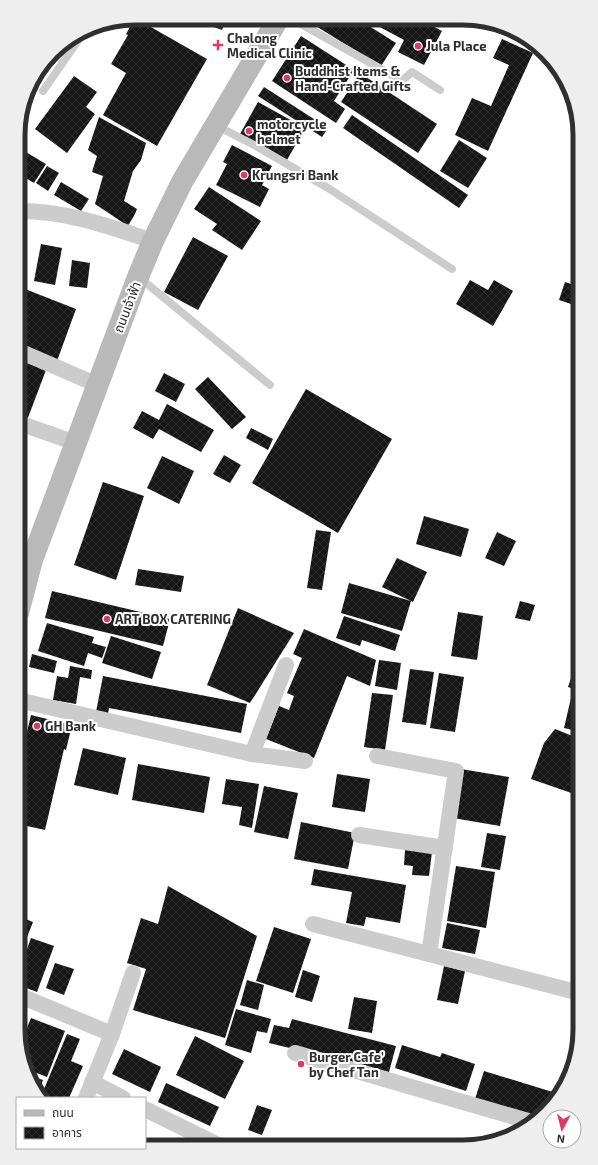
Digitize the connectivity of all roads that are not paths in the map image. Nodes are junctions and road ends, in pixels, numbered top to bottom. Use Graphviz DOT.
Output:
graph roads {
  1 [pos="274,25"];
  2 [pos="303,25"];
  3 [pos="77,42"];
  4 [pos="440,90"];
  5 [pos="43,91"];
  6 [pos="215,125"];
  7 [pos="25,211"];
  8 [pos="153,241"];
  9 [pos="452,269"];
  10 [pos="138,277"];
  11 [pos="25,354"];
  12 [pos="98,385"];
  13 [pos="270,386"];
  14 [pos="25,425"];
  15 [pos="76,443"];
  16 [pos="25,575"];
  17 [pos="286,665"];
  18 [pos="25,702"];
  19 [pos="252,754"];
  20 [pos="377,756"];
  21 [pos="305,761"];
  22 [pos="359,835"];
  23 [pos="445,848"];
  24 [pos="313,924"];
  25 [pos="429,954"];
  26 [pos="134,973"];
  27 [pos="573,991"];
  28 [pos="25,998"];
  29 [pos="112,1034"];
  30 [pos="295,1053"];
  31 [pos="92,1082"];
  32 [pos="86,1097"];
  33 [pos="121,1097"];
  34 [pos="146,1109"];
  35 [pos="525,1120"];
  36 [pos="208,1140"];
  1 -- 6 [label="main road, ถนนเจ้าฟ้า"];
  2 -- 4 [label="lane"];
  3 -- 5 [label="lane"];
  6 -- 8 [label="main road, ถนนเจ้าฟ้า"];
  6 -- 9 [label="lane"];
  7 -- 8 [label="street"];
  8 -- 10 [label="main road, ถนนเจ้าฟ้า"];
  10 -- 12 [label="main road, ถนนเจ้าฟ้า"];
  10 -- 13 [label="lane"];
  11 -- 12 [label="street"];
  12 -- 15 [label="main road, ถนนเจ้าฟ้า"];
  14 -- 15 [label="street"];
  15 -- 16 [label="main road, ถนนเจ้าฟ้า"];
  17 -- 19 [label="street"];
  18 -- 19 [label="street"];
  19 -- 21 [label="street"];
  20 -- 23 [label="street"];
  22 -- 23 [label="street"];
  23 -- 25 [label="street"];
  24 -- 25 [label="street"];
  25 -- 27 [label="street"];
  26 -- 29 [label="street"];
  28 -- 29 [label="street"];
  29 -- 31 [label="street"];
  30 -- 35 [label="street"];
  31 -- 32 [label="street"];
  31 -- 33 [label="street"];
  34 -- 36 [label="street"];
}
